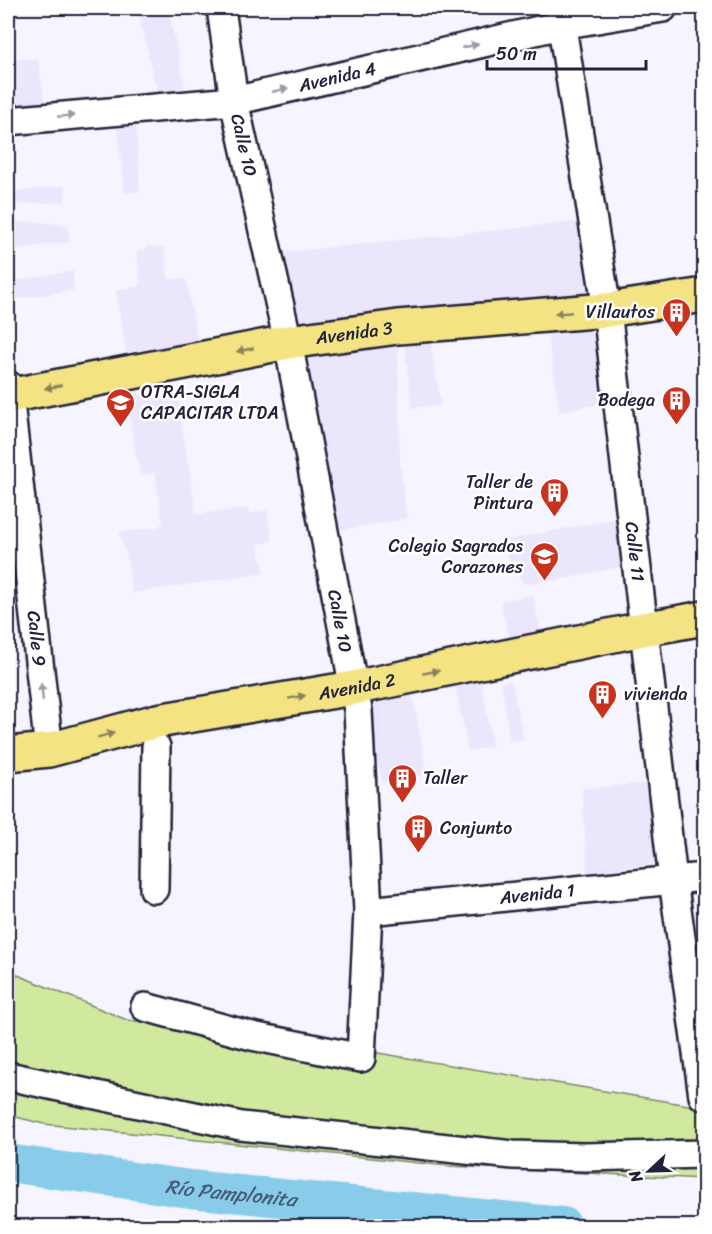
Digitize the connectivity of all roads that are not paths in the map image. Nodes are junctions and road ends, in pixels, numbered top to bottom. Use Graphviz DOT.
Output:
graph roads {
  1 [pos="221,8"];
  2 [pos="663,8"];
  3 [pos="560,16"];
  4 [pos="234,101"];
  5 [pos="8,121"];
  6 [pos="705,295"];
  7 [pos="607,310"];
  8 [pos="288,342"];
  9 [pos="8,392"];
  10 [pos="705,618"];
  11 [pos="643,629"];
  12 [pos="353,687"];
  13 [pos="156,747"];
  14 [pos="49,750"];
  15 [pos="8,754"];
  16 [pos="705,877"];
  17 [pos="673,880"];
  18 [pos="154,889"];
  19 [pos="368,911"];
  20 [pos="145,1007"];
  21 [pos="8,1076"];
  22 [pos="703,1096"];
  23 [pos="705,1154"];
  1 -- 4 [label="street, Calle 10"];
  2 -- 3 [label="street, Avenida 4"];
  4 -- 3 [label="street, Avenida 4, one-way"];
  3 -- 7 [label="street, Calle 11"];
  5 -- 4 [label="street, Avenida 4, one-way"];
  4 -- 8 [label="street, Calle 10"];
  6 -- 7 [label="main road, Avenida 3"];
  7 -- 8 [label="main road, Avenida 3, one-way"];
  7 -- 11 [label="street, Calle 11"];
  8 -- 9 [label="main road, Avenida 3, one-way"];
  8 -- 12 [label="street, Calle 10"];
  14 -- 9 [label="street, Calle 9, one-way"];
  10 -- 11 [label="main road, Avenida 2"];
  12 -- 11 [label="main road, Avenida 2, one-way"];
  11 -- 17 [label="street, Calle 11"];
  14 -- 12 [label="main road, Avenida 2, one-way"];
  12 -- 19 [label="street, Calle 10"];
  13 -- 18 [label="street"];
  14 -- 15 [label="main road, Avenida 2"];
  16 -- 17 [label="street, Avenida 1"];
  17 -- 19 [label="street, Avenida 1"];
  17 -- 22 [label="street, Calle 11"];
  19 -- 20 [label="street, Calle 10"];
  21 -- 23 [label="street"];
}
